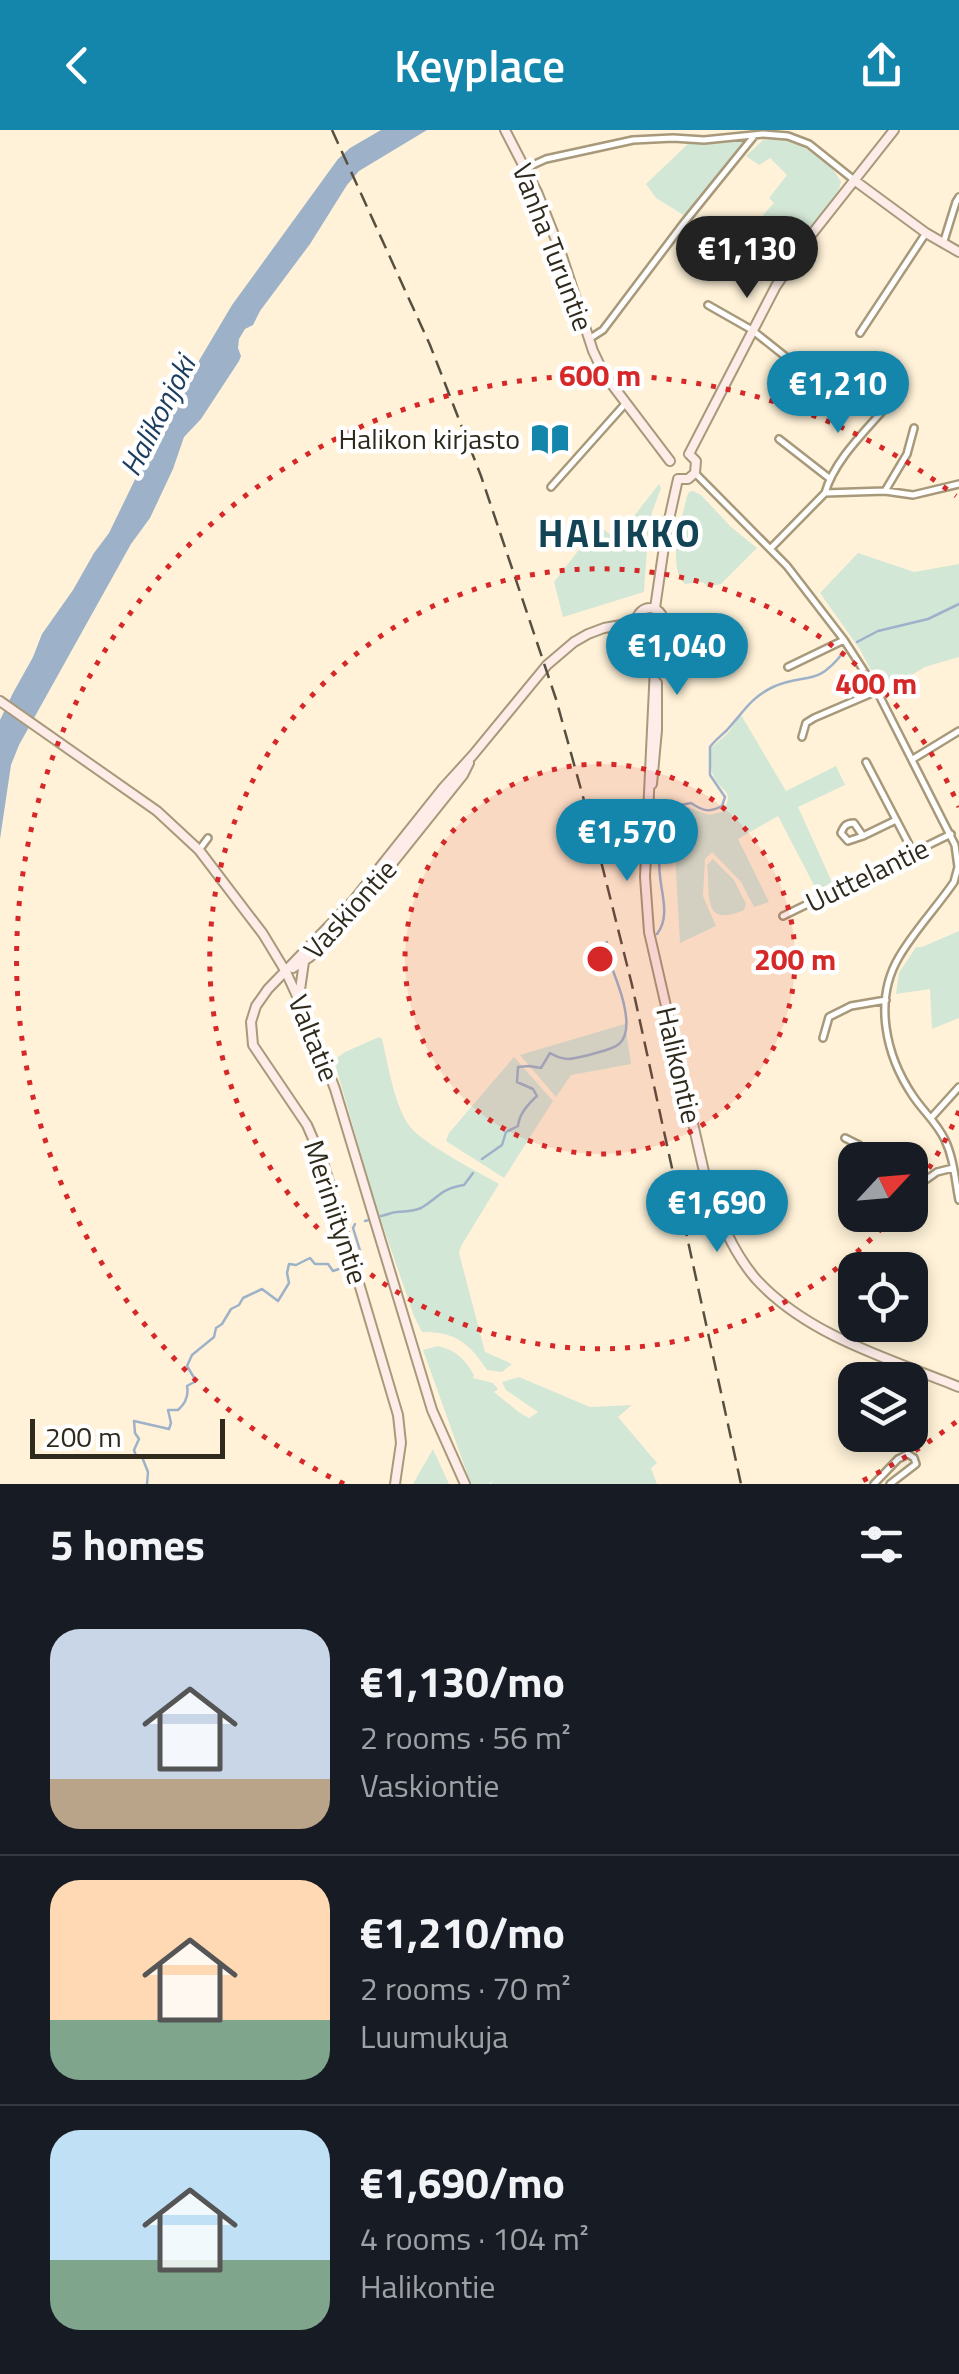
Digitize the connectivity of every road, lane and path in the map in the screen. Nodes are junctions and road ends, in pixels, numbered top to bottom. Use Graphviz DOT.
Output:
graph roads {
  1 [pos="505,130"];
  2 [pos="894,130"];
  3 [pos="755,134"];
  4 [pos="525,168"];
  5 [pos="854,180"];
  6 [pos="959,197"];
  7 [pos="926,233"];
  8 [pos="943,244"];
  9 [pos="959,252"];
  10 [pos="708,305"];
  11 [pos="752,330"];
  12 [pos="860,333"];
  13 [pos="589,339"];
  14 [pos="820,384"];
  15 [pos="891,401"];
  16 [pos="625,404"];
  17 [pos="914,428"];
  18 [pos="779,439"];
  19 [pos="689,454"];
  20 [pos="670,461"];
  21 [pos="695,473"];
  22 [pos="829,478"];
  23 [pos="678,480"];
  24 [pos="959,484"];
  25 [pos="551,487"];
  26 [pos="885,492"];
  27 [pos="825,494"];
  28 [pos="770,549"];
  29 [pos="655,608"];
  30 [pos="638,622"];
  31 [pos="652,634"];
  32 [pos="844,640"];
  33 [pos="788,666"];
  34 [pos="877,691"];
  35 [pos="0,701"];
  36 [pos="959,731"];
  37 [pos="802,737"];
  38 [pos="474,755"];
  39 [pos="913,759"];
  40 [pos="866,762"];
  41 [pos="896,820"];
  42 [pos="951,834"];
  43 [pos="862,836"];
  44 [pos="208,838"];
  45 [pos="957,845"];
  46 [pos="199,850"];
  47 [pos="913,852"];
  48 [pos="783,916"];
  49 [pos="304,962"];
  50 [pos="286,972"];
  51 [pos="299,998"];
  52 [pos="886,1000"];
  53 [pos="824,1038"];
  54 [pos="959,1087"];
  55 [pos="931,1118"];
  56 [pos="845,1138"];
  57 [pos="856,1142"];
  58 [pos="959,1150"];
  59 [pos="950,1151"];
  60 [pos="953,1168"];
  61 [pos="928,1178"];
  62 [pos="959,1200"];
  63 [pos="959,1387"];
  64 [pos="396,1480"];
  65 [pos="465,1484"];
  66 [pos="874,1484"];
  67 [pos="890,1484"];
  1 -- 4 [label="main road, Vanha Turuntie"];
  2 -- 5 [label="main road"];
  3 -- 4 [label="street"];
  3 -- 5 [label="street"];
  3 -- 13 [label="street"];
  4 -- 13 [label="main road, Vanha Turuntie"];
  5 -- 7 [label="main road"];
  5 -- 11 [label="main road"];
  6 -- 8 [label="street"];
  7 -- 8 [label="main road"];
  7 -- 12 [label="street"];
  8 -- 9 [label="main road"];
  10 -- 11 [label="street"];
  11 -- 14 [label="street"];
  11 -- 19 [label="main road"];
  13 -- 16 [label="main road, Vanha Turuntie"];
  15 -- 22 [label="street"];
  16 -- 20 [label="main road, Vanha Turuntie"];
  16 -- 25 [label="street"];
  17 -- 26 [label="street"];
  18 -- 22 [label="street"];
  19 -- 20 [label="main road"];
  19 -- 21 [label="main road"];
  20 -- 23 [label="main road"];
  21 -- 23 [label="main road"];
  21 -- 28 [label="street"];
  22 -- 27 [label="street"];
  23 -- 29 [label="main road"];
  24 -- 26 [label="street"];
  26 -- 27 [label="street"];
  27 -- 28 [label="street"];
  28 -- 32 [label="street"];
  29 -- 30 [label="main road"];
  29 -- 31 [label="main road"];
  30 -- 31 [label="main road"];
  30 -- 38 [label="main road, Vaskiontie"];
  31 -- 63 [label="main road, Halikontie"];
  32 -- 33 [label="street"];
  32 -- 34 [label="street"];
  34 -- 37 [label="street"];
  34 -- 39 [label="street"];
  35 -- 46 [label="main road, Valtatie"];
  36 -- 39 [label="street"];
  38 -- 49 [label="main road, Vaskiontie"];
  38 -- 50 [label="main road, Vaskiontie"];
  39 -- 42 [label="street"];
  40 -- 41 [label="street"];
  41 -- 43 [label="street"];
  41 -- 47 [label="street"];
  42 -- 45 [label="street"];
  42 -- 47 [label="street, Uuttelantie"];
  44 -- 46 [label="street"];
  45 -- 52 [label="street"];
  46 -- 50 [label="main road, Valtatie"];
  47 -- 48 [label="street, Uuttelantie"];
  49 -- 50 [label="main road, Vaskiontie"];
  49 -- 51 [label="main road"];
  50 -- 51 [label="main road, Valtatie"];
  50 -- 64 [label="main road, Meriniityntie"];
  51 -- 65 [label="main road, Valtatie"];
  52 -- 53 [label="street"];
  52 -- 55 [label="street"];
  54 -- 55 [label="street"];
  55 -- 59 [label="street"];
  56 -- 57 [label="street"];
  58 -- 59 [label="street"];
  59 -- 60 [label="street"];
  60 -- 61 [label="street"];
  60 -- 62 [label="street"];
  66 -- 67 [label="street"];
}
